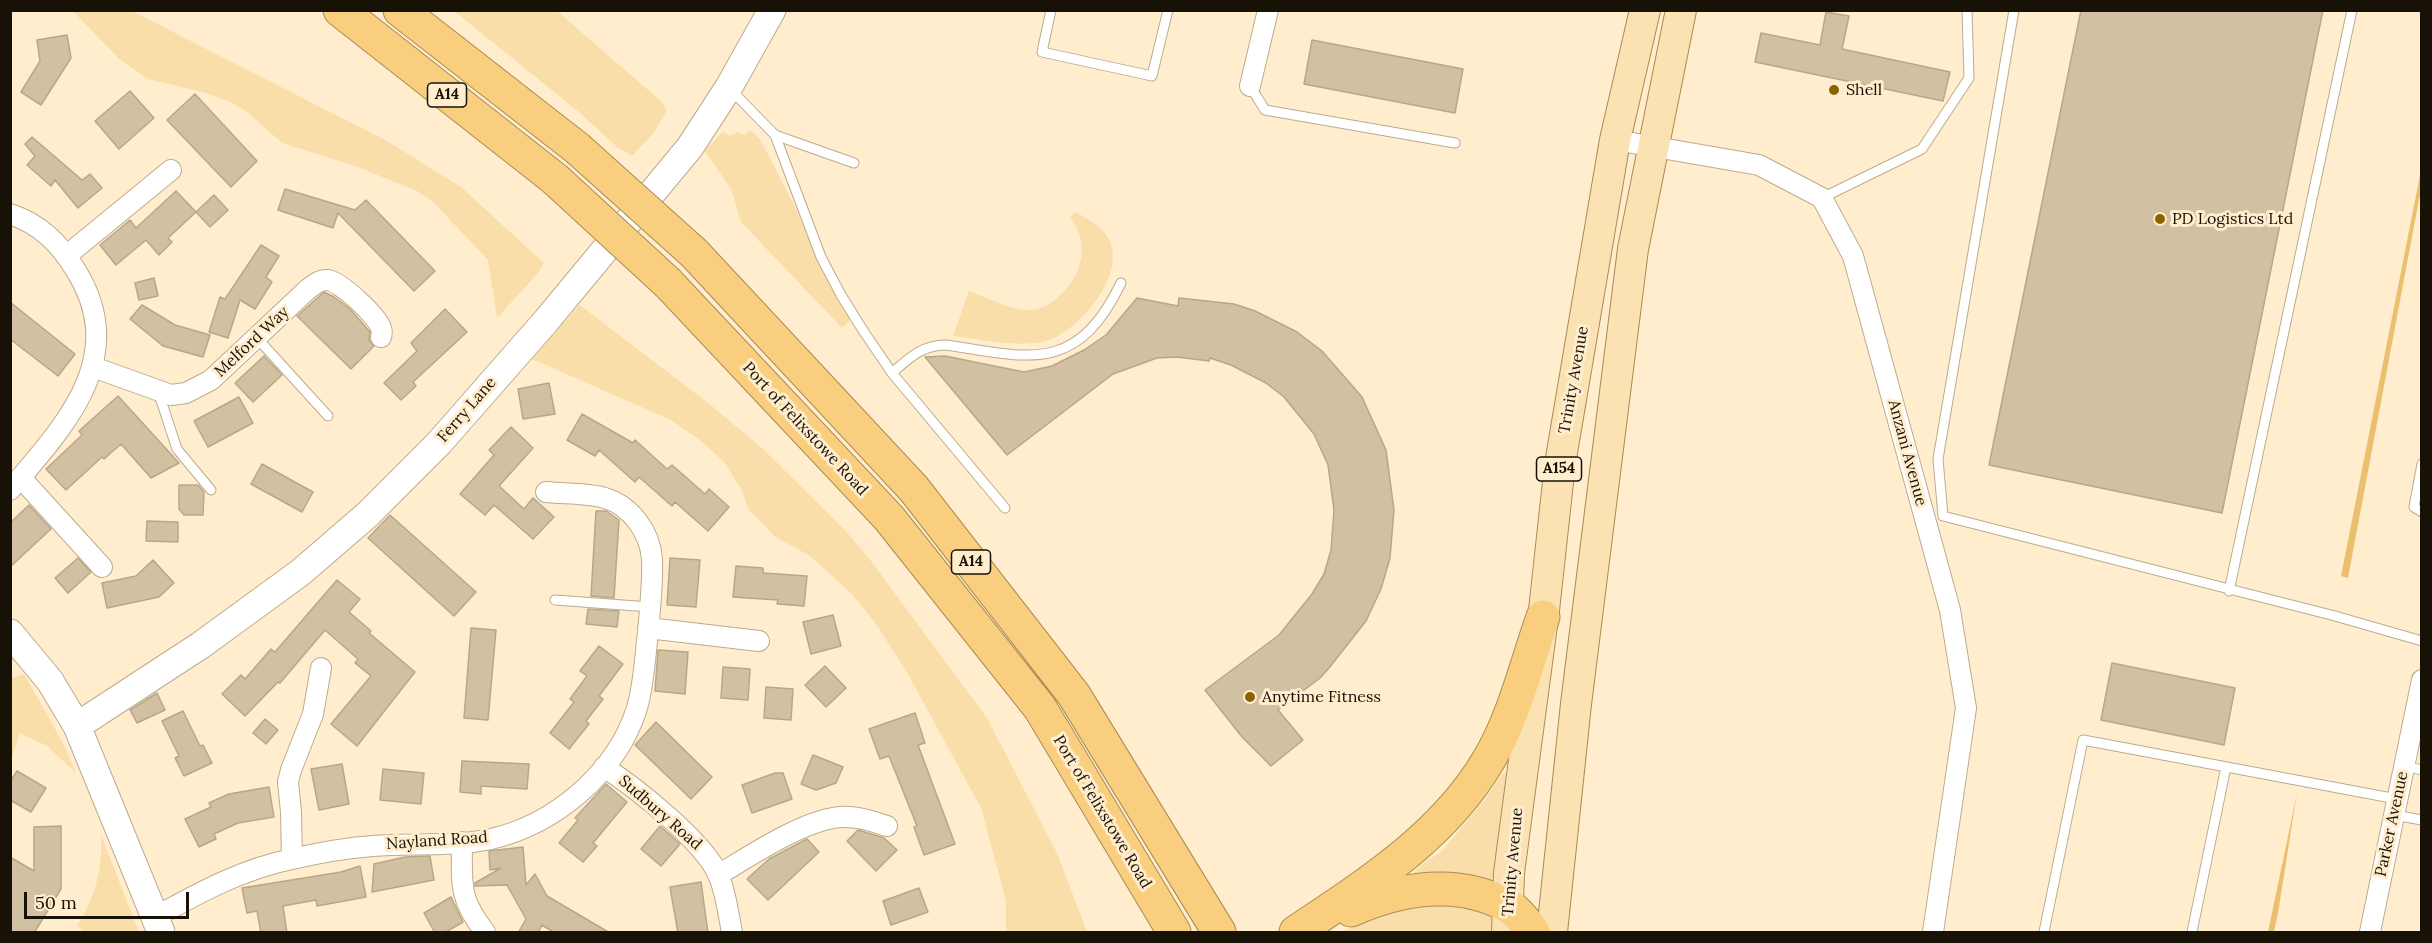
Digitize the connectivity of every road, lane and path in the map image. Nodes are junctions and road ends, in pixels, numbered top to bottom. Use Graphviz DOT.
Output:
graph roads {
  1 [pos="340,10"];
  2 [pos="400,10"];
  3 [pos="772,10"];
  4 [pos="1051,10"];
  5 [pos="1168,10"];
  6 [pos="1268,10"];
  7 [pos="1645,10"];
  8 [pos="1681,10"];
  9 [pos="1967,10"];
  10 [pos="2014,10"];
  11 [pos="2352,10"];
  12 [pos="1250,86"];
  13 [pos="729,87"];
  14 [pos="775,135"];
  15 [pos="1615,140"];
  16 [pos="1455,143"];
  17 [pos="1653,147"];
  18 [pos="854,163"];
  19 [pos="171,170"];
  20 [pos="1822,198"];
  21 [pos="10,214"];
  22 [pos="66,256"];
  23 [pos="1120,283"];
  24 [pos="381,337"];
  25 [pos="257,338"];
  26 [pos="93,367"];
  27 [pos="892,373"];
  28 [pos="158,391"];
  29 [pos="328,416"];
  30 [pos="2421,464"];
  31 [pos="16,484"];
  32 [pos="212,490"];
  33 [pos="546,492"];
  34 [pos="1005,508"];
  35 [pos="2421,512"];
  36 [pos="102,567"];
  37 [pos="2229,591"];
  38 [pos="555,600"];
  39 [pos="650,607"];
  40 [pos="1543,617"];
  41 [pos="648,628"];
  42 [pos="10,633"];
  43 [pos="759,641"];
  44 [pos="2421,641"];
  45 [pos="321,668"];
  46 [pos="2421,680"];
  47 [pos="77,726"];
  48 [pos="604,766"];
  49 [pos="2226,767"];
  50 [pos="2413,768"];
  51 [pos="2396,807"];
  52 [pos="2421,820"];
  53 [pos="887,826"];
  54 [pos="462,842"];
  55 [pos="291,859"];
  56 [pos="718,875"];
  57 [pos="1211,919"];
  58 [pos="1508,919"];
  59 [pos="158,925"];
  60 [pos="1172,928"];
  61 [pos="485,933"];
  62 [pos="732,933"];
  63 [pos="1298,933"];
  64 [pos="1533,933"];
  65 [pos="1552,933"];
  66 [pos="1933,933"];
  67 [pos="2044,933"];
  68 [pos="2192,933"];
  69 [pos="2370,933"];
  1 -- 60 [label="highway, Port of Felixstowe Road / A14, bridge"];
  2 -- 57 [label="highway, A14, bridge"];
  3 -- 13 [label="street, Ferry Lane"];
  4 -- 5 [label="lane"];
  6 -- 12 [label="street"];
  7 -- 15 [label="main road, Trinity Avenue / A154"];
  8 -- 17 [label="main road, A154"];
  9 -- 20 [label="lane"];
  10 -- 37 [label="lane"];
  11 -- 37 [label="lane"];
  12 -- 16 [label="lane"];
  13 -- 14 [label="lane"];
  13 -- 47 [label="street, Ferry Lane"];
  14 -- 18 [label="lane"];
  14 -- 27 [label="lane"];
  15 -- 17 [label="street"];
  15 -- 40 [label="main road, Trinity Avenue / A154"];
  17 -- 20 [label="street"];
  17 -- 65 [label="main road, A154"];
  19 -- 22 [label="street"];
  20 -- 66 [label="street, Anzani Avenue"];
  21 -- 22 [label="street"];
  22 -- 26 [label="street"];
  23 -- 27 [label="lane"];
  24 -- 25 [label="street, Melford Way"];
  25 -- 28 [label="street, Melford Way"];
  25 -- 29 [label="lane"];
  26 -- 28 [label="street, Melford Way"];
  26 -- 31 [label="street"];
  27 -- 34 [label="lane"];
  28 -- 32 [label="lane"];
  30 -- 35 [label="lane"];
  31 -- 36 [label="street"];
  33 -- 39 [label="street, Nayland Road"];
  37 -- 44 [label="lane"];
  38 -- 39 [label="lane"];
  39 -- 41 [label="street, Nayland Road"];
  40 -- 58 [label="main road, Trinity Avenue / A154"];
  40 -- 63 [label="highway"];
  41 -- 43 [label="street"];
  41 -- 48 [label="street, Nayland Road"];
  42 -- 47 [label="street"];
  45 -- 55 [label="street"];
  46 -- 50 [label="street, Parker Avenue"];
  47 -- 59 [label="street"];
  48 -- 54 [label="street, Nayland Road"];
  48 -- 56 [label="street, Sudbury Road"];
  49 -- 51 [label="lane"];
  49 -- 67 [label="lane"];
  49 -- 68 [label="lane"];
  50 -- 51 [label="street, Parker Avenue"];
  51 -- 52 [label="lane"];
  51 -- 69 [label="street, Parker Avenue"];
  53 -- 56 [label="street"];
  54 -- 55 [label="street, Nayland Road"];
  54 -- 61 [label="street"];
  55 -- 59 [label="street, Nayland Road"];
  56 -- 62 [label="street, Sudbury Road"];
  58 -- 63 [label="highway"];
  58 -- 64 [label="highway"];
}
